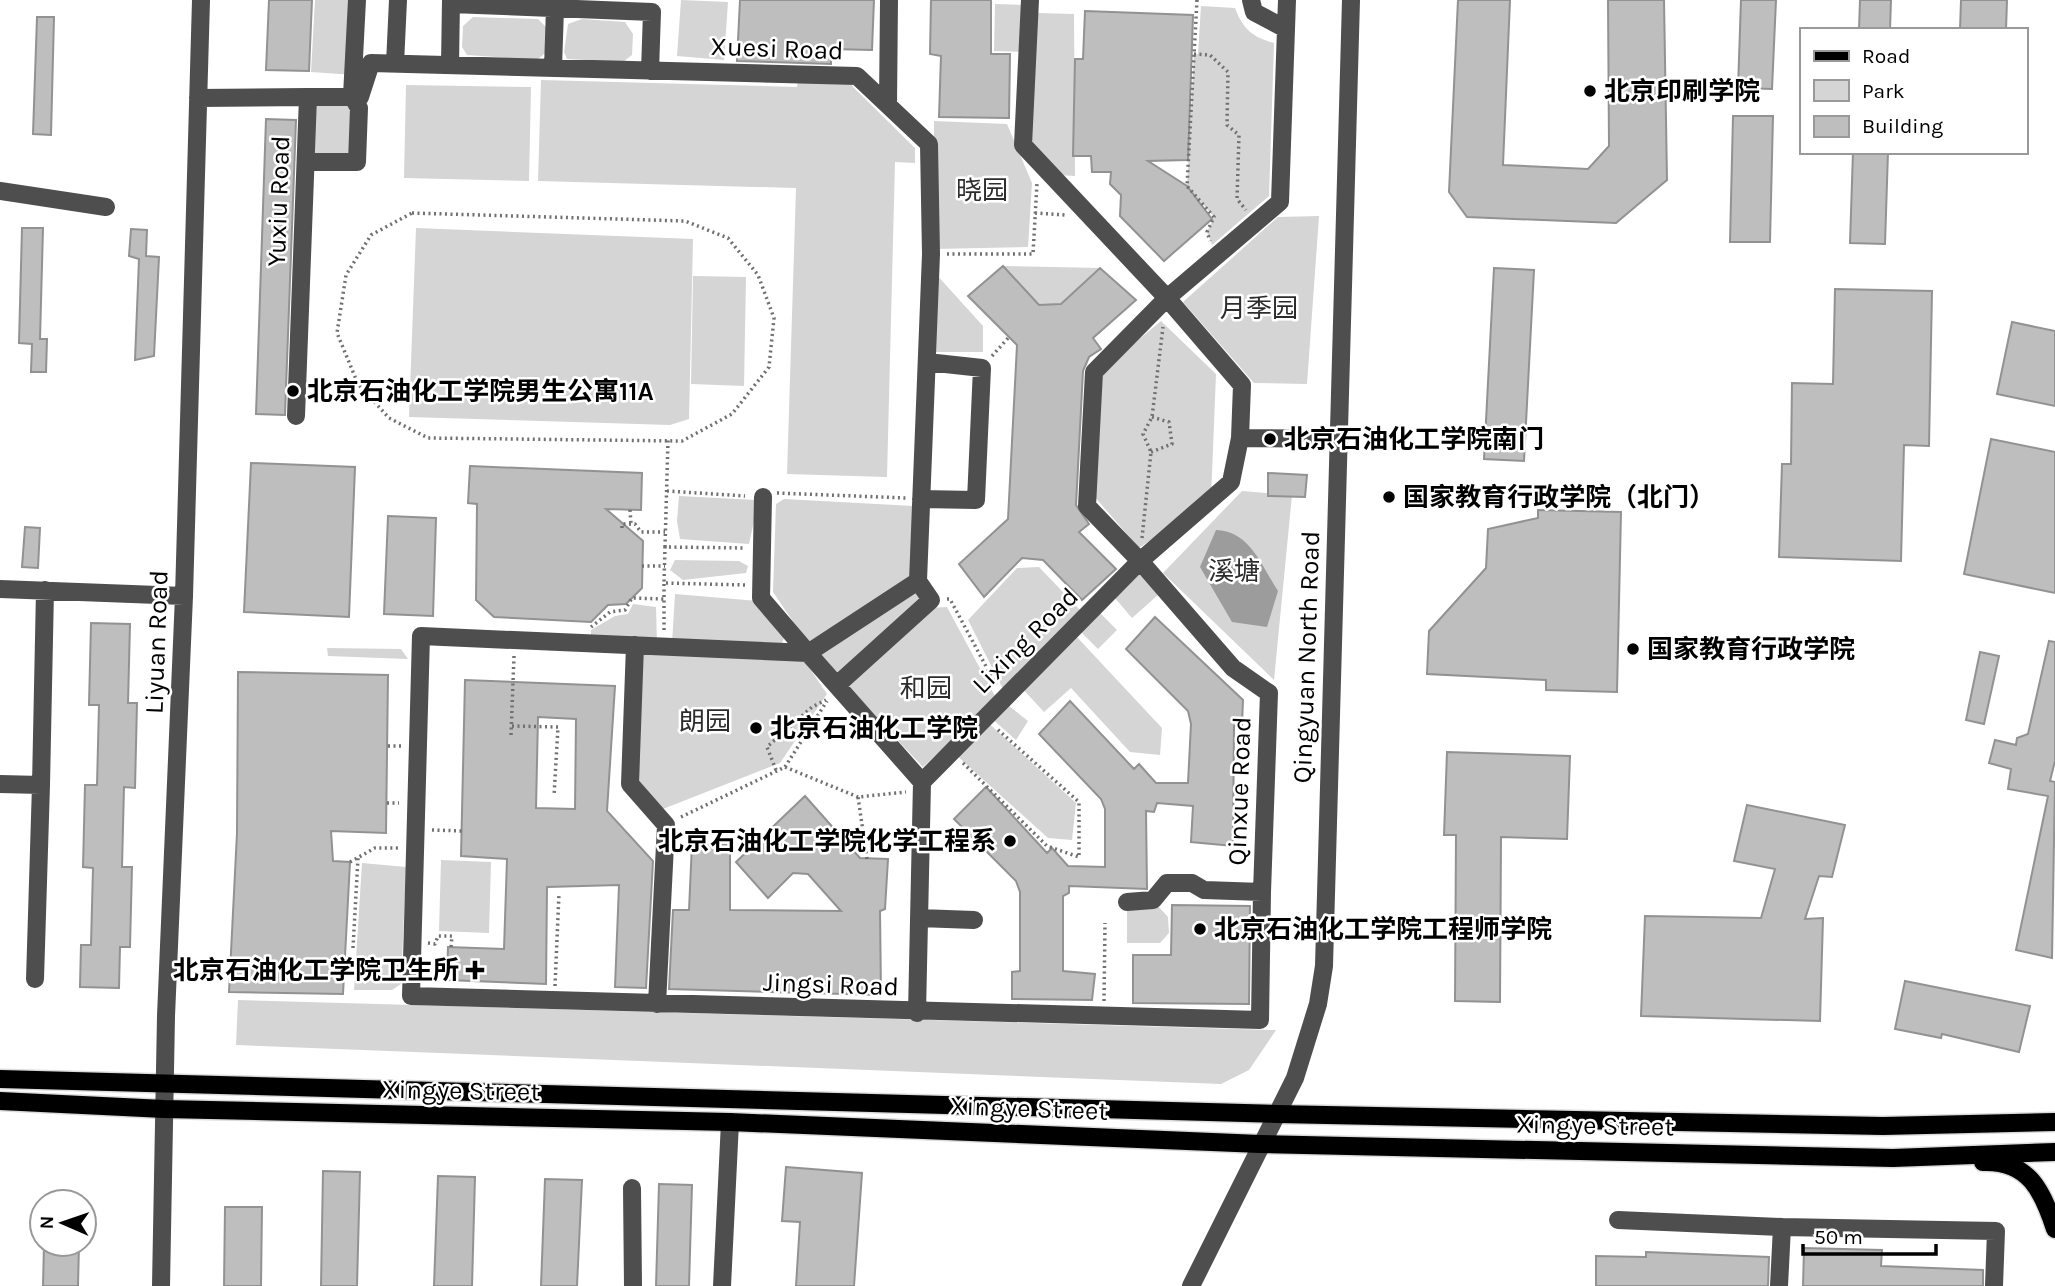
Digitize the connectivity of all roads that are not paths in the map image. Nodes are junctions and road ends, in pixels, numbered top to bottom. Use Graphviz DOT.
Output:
graph roads {
  1 [pos="201,0"];
  2 [pos="356,0"];
  3 [pos="398,0"];
  4 [pos="889,0"];
  5 [pos="1030,0"];
  6 [pos="1251,0"];
  7 [pos="1287,0"];
  8 [pos="1350,0"];
  9 [pos="451,2"];
  10 [pos="555,8"];
  11 [pos="1286,29"];
  12 [pos="395,64"];
  13 [pos="450,65"];
  14 [pos="553,68"];
  15 [pos="650,71"];
  16 [pos="352,96"];
  17 [pos="308,97"];
  18 [pos="198,98"];
  19 [pos="888,105"];
  20 [pos="306,162"];
  21 [pos="0,191"];
  22 [pos="106,207"];
  23 [pos="1167,298"];
  24 [pos="927,362"];
  25 [pos="296,416"];
  26 [pos="1240,438"];
  27 [pos="1338,439"];
  28 [pos="763,497"];
  29 [pos="922,499"];
  30 [pos="1140,561"];
  31 [pos="918,581"];
  32 [pos="0,589"];
  33 [pos="45,590"];
  34 [pos="184,596"];
  35 [pos="635,645"];
  36 [pos="808,653"];
  37 [pos="833,692"];
  38 [pos="0,784"];
  39 [pos="41,785"];
  40 [pos="922,786"];
  41 [pos="1262,892"];
  42 [pos="1127,902"];
  43 [pos="919,918"];
  44 [pos="974,920"];
  45 [pos="35,979"];
  46 [pos="657,1004"];
  47 [pos="917,1013"];
  48 [pos="0,1079"];
  49 [pos="165,1083"];
  50 [pos="0,1101"];
  51 [pos="164,1109"];
  52 [pos="1277,1114"];
  53 [pos="730,1122"];
  54 [pos="2055,1122"];
  55 [pos="1260,1144"];
  56 [pos="2055,1152"];
  57 [pos="1893,1158"];
  58 [pos="632,1188"];
  59 [pos="1618,1220"];
  60 [pos="1782,1227"];
  61 [pos="2055,1229"];
  62 [pos="161,1286"];
  63 [pos="634,1286"];
  64 [pos="722,1286"];
  65 [pos="1191,1286"];
  66 [pos="1779,1286"];
  67 [pos="1994,1286"];
  1 -- 18 [label="street, Liyuan Road"];
  2 -- 16 [label="street"];
  3 -- 12 [label="street"];
  4 -- 19 [label="street"];
  5 -- 23 [label="street, Lixing Road"];
  6 -- 11 [label="street"];
  7 -- 11 [label="street"];
  8 -- 27 [label="street, Qingyuan North Road"];
  9 -- 10 [label="street"];
  9 -- 13 [label="street"];
  10 -- 14 [label="street"];
  10 -- 15 [label="street"];
  11 -- 23 [label="street"];
  12 -- 13 [label="street, Xuesi Road"];
  12 -- 16 [label="street, Xuesi Road"];
  13 -- 14 [label="street, Xuesi Road"];
  14 -- 15 [label="street, Xuesi Road"];
  15 -- 19 [label="street, Xuesi Road"];
  16 -- 17 [label="street"];
  16 -- 20 [label="street"];
  17 -- 18 [label="street, Yuxiu Road"];
  17 -- 20 [label="street, Yuxiu Road"];
  18 -- 34 [label="street, Liyuan Road"];
  19 -- 24 [label="street, Xuesi Road"];
  20 -- 25 [label="street, Yuxiu Road"];
  21 -- 22 [label="street"];
  23 -- 26 [label="street, Lixing Road"];
  23 -- 30 [label="street"];
  24 -- 29 [label="street, Xuesi Road"];
  24 -- 29 [label="street"];
  26 -- 27 [label="street"];
  26 -- 30 [label="street, Lixing Road"];
  27 -- 52 [label="street, Qingyuan North Road"];
  28 -- 36 [label="street"];
  29 -- 31 [label="street, Xuesi Road"];
  30 -- 40 [label="street, Lixing Road"];
  30 -- 41 [label="street, Qinxue Road"];
  31 -- 36 [label="street"];
  31 -- 37 [label="street"];
  32 -- 33 [label="street"];
  33 -- 34 [label="street"];
  33 -- 39 [label="street"];
  34 -- 49 [label="street, Liyuan Road"];
  35 -- 36 [label="street"];
  35 -- 46 [label="street"];
  35 -- 46 [label="street, Jingsi Road"];
  36 -- 37 [label="street"];
  37 -- 40 [label="street"];
  38 -- 39 [label="street"];
  39 -- 45 [label="street"];
  40 -- 43 [label="street"];
  41 -- 42 [label="street, Qinxue Road"];
  41 -- 47 [label="street, Jingsi Road"];
  43 -- 44 [label="street"];
  43 -- 47 [label="street"];
  46 -- 47 [label="street, Jingsi Road"];
  48 -- 49 [label="main road, Xingye Street"];
  49 -- 51 [label="street, Liyuan Road"];
  49 -- 52 [label="main road, Xingye Street"];
  50 -- 51 [label="main road, Xingye Street"];
  51 -- 53 [label="main road, Xingye Street"];
  51 -- 62 [label="street, Liyuan Road"];
  52 -- 54 [label="main road, Xingye Street"];
  52 -- 55 [label="street, Qingyuan North Road"];
  53 -- 55 [label="main road, Xingye Street"];
  53 -- 64 [label="street"];
  55 -- 57 [label="main road, Xingye Street"];
  55 -- 65 [label="street, Qingyuan North Road"];
  56 -- 57 [label="main road, Xingye Street"];
  57 -- 61 [label="main road"];
  58 -- 63 [label="street"];
  59 -- 60 [label="street"];
  60 -- 66 [label="street"];
  60 -- 67 [label="street"];
}
